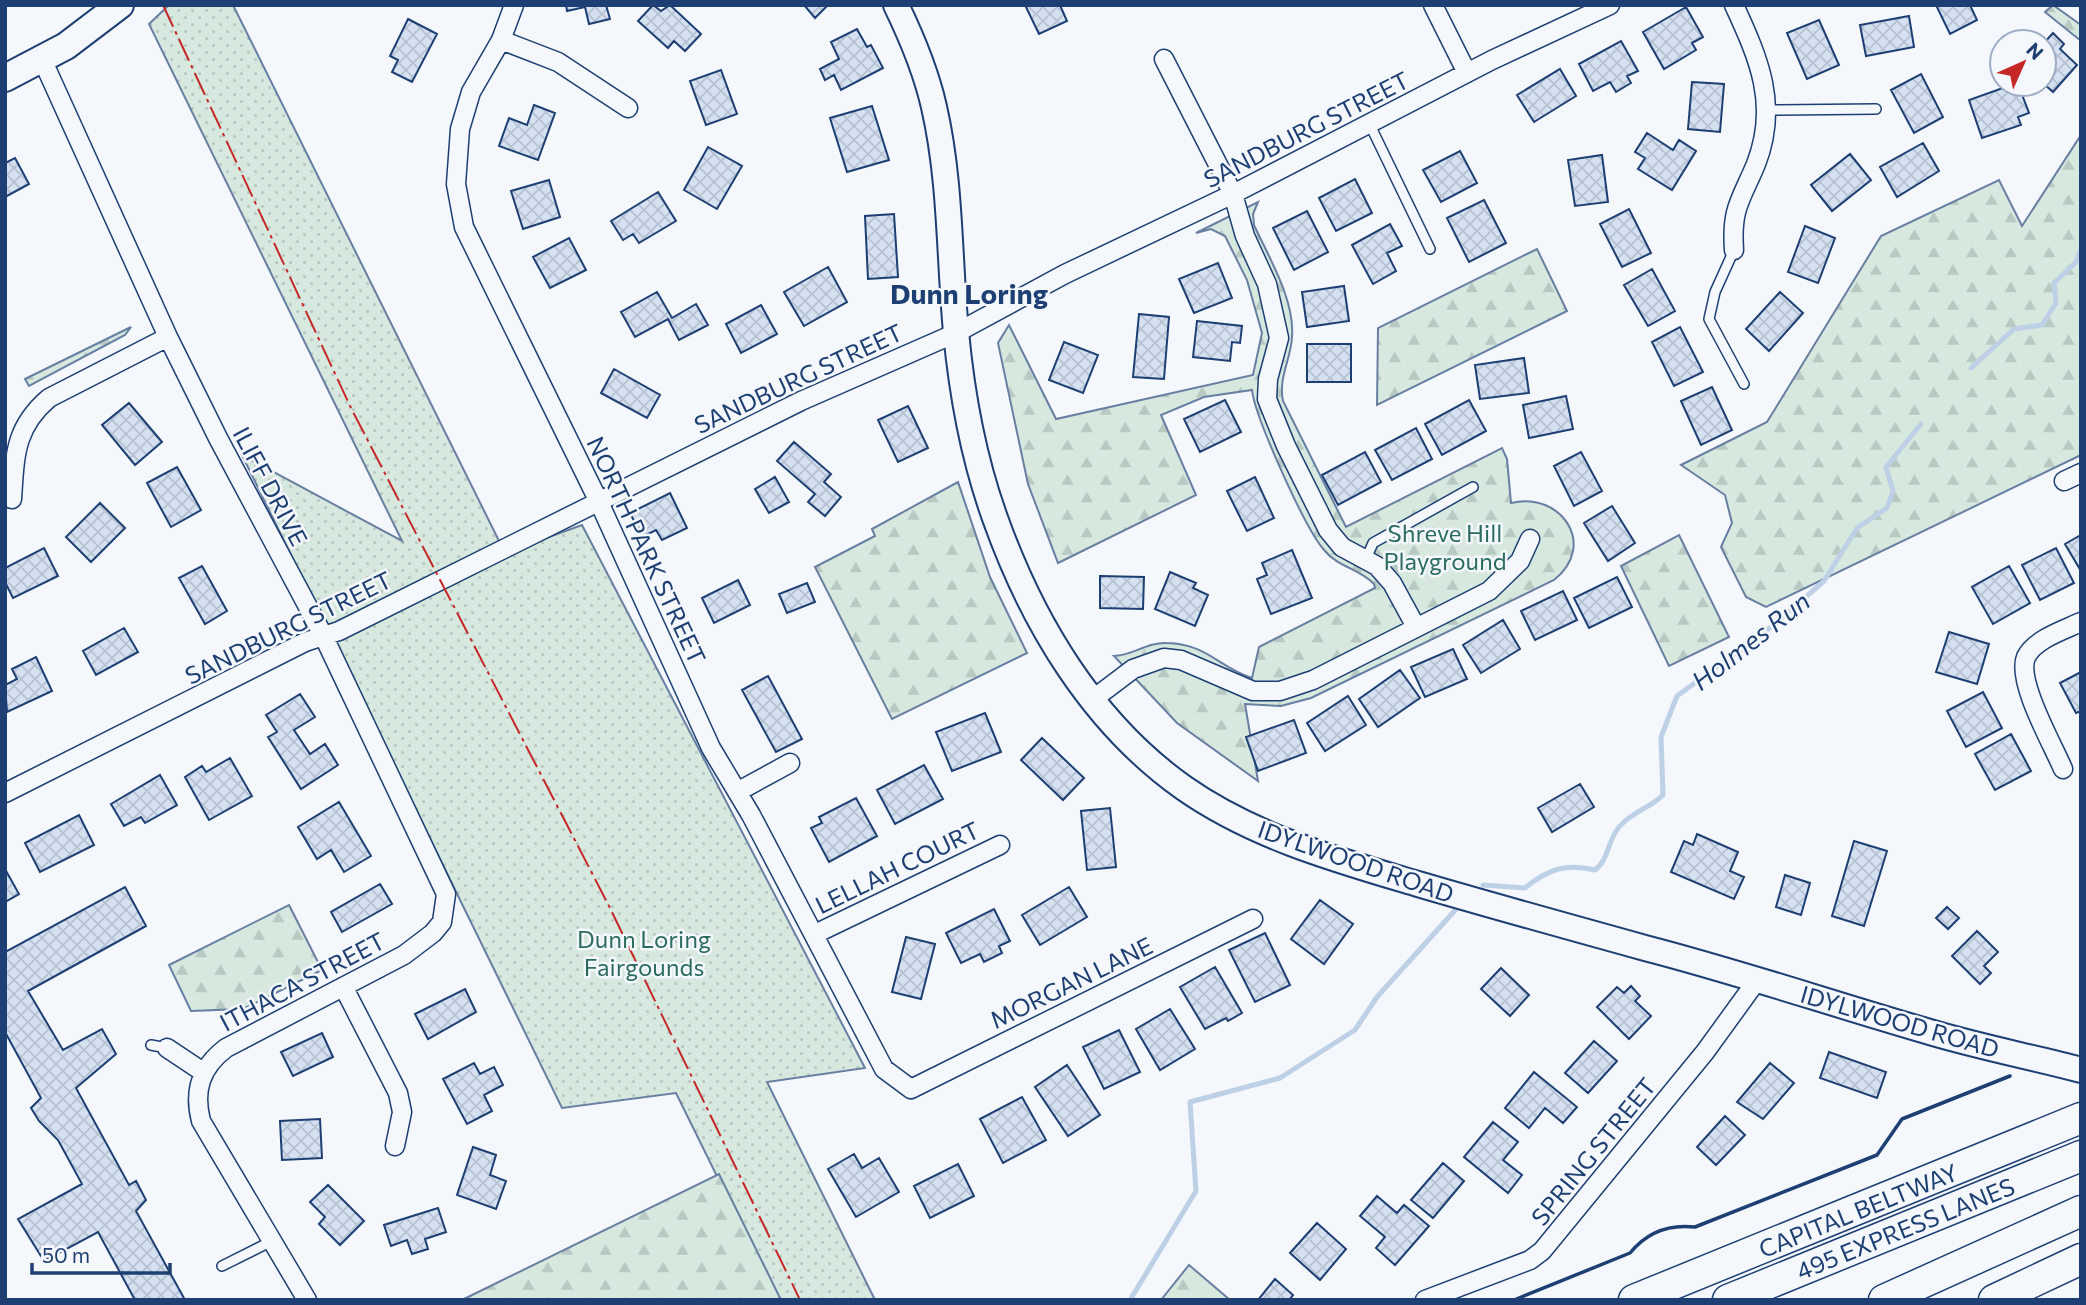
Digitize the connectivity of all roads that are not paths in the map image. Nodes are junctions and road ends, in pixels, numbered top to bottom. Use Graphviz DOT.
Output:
graph roads {
  1 [pos="120,5"];
  2 [pos="514,5"];
  3 [pos="896,5"];
  4 [pos="1433,5"];
  5 [pos="1610,5"];
  6 [pos="1734,5"];
  7 [pos="501,40"];
  8 [pos="42,59"];
  9 [pos="1164,59"];
  10 [pos="1466,73"];
  11 [pos="5,78"];
  12 [pos="628,108"];
  13 [pos="1876,109"];
  14 [pos="1768,110"];
  15 [pos="1370,125"];
  16 [pos="1233,194"];
  17 [pos="1430,249"];
  18 [pos="1734,250"];
  19 [pos="956,333"];
  20 [pos="167,337"];
  21 [pos="1744,384"];
  22 [pos="1473,487"];
  23 [pos="12,499"];
  24 [pos="599,502"];
  25 [pos="1530,539"];
  26 [pos="1366,559"];
  27 [pos="2081,622"];
  28 [pos="1416,627"];
  29 [pos="323,635"];
  30 [pos="1092,700"];
  31 [pos="790,763"];
  32 [pos="2063,769"];
  33 [pos="737,792"];
  34 [pos="5,793"];
  35 [pos="1000,845"];
  36 [pos="1253,919"];
  37 [pos="433,933"];
  38 [pos="815,934"];
  39 [pos="1758,979"];
  40 [pos="344,988"];
  41 [pos="159,1046"];
  42 [pos="2078,1070"];
  43 [pos="203,1072"];
  44 [pos="911,1089"];
  45 [pos="2081,1118"];
  46 [pos="395,1146"];
  47 [pos="2081,1156"];
  48 [pos="2081,1211"];
  49 [pos="272,1241"];
  50 [pos="2081,1259"];
  51 [pos="222,1266"];
  52 [pos="307,1300"];
  53 [pos="1425,1300"];
  54 [pos="1634,1300"];
  55 [pos="1728,1300"];
  56 [pos="1884,1300"];
  57 [pos="1994,1300"];
  1 -- 8 [label="main road"];
  2 -- 7 [label="street, NORTH PARK STREET"];
  3 -- 19 [label="main road, IDYLWOOD ROAD"];
  4 -- 10 [label="street"];
  5 -- 10 [label="street, SANDBURG STREET"];
  6 -- 14 [label="street"];
  7 -- 12 [label="street"];
  7 -- 24 [label="street, NORTH PARK STREET"];
  8 -- 11 [label="main road"];
  8 -- 20 [label="street, ILIFF DRIVE"];
  9 -- 16 [label="street"];
  10 -- 15 [label="street, SANDBURG STREET"];
  13 -- 14 [label="lane"];
  14 -- 18 [label="street"];
  15 -- 16 [label="street, SANDBURG STREET"];
  15 -- 17 [label="lane"];
  16 -- 19 [label="street, SANDBURG STREET"];
  16 -- 26 [label="street"];
  18 -- 21 [label="lane"];
  19 -- 24 [label="street, SANDBURG STREET"];
  19 -- 30 [label="main road, IDYLWOOD ROAD"];
  20 -- 23 [label="street"];
  20 -- 29 [label="street, ILIFF DRIVE"];
  22 -- 26 [label="lane"];
  24 -- 29 [label="street, SANDBURG STREET"];
  24 -- 33 [label="street, NORTH PARK STREET"];
  25 -- 28 [label="street"];
  26 -- 28 [label="street"];
  27 -- 32 [label="street"];
  28 -- 30 [label="street"];
  29 -- 34 [label="street, SANDBURG STREET"];
  29 -- 37 [label="street, ILIFF DRIVE"];
  30 -- 39 [label="main road, IDYLWOOD ROAD"];
  31 -- 33 [label="street"];
  33 -- 38 [label="street, NORTH PARK STREET"];
  35 -- 38 [label="street, LELLAH COURT"];
  36 -- 44 [label="street, MORGAN LANE"];
  37 -- 40 [label="street, ITHACA STREET"];
  38 -- 44 [label="street, NORTH PARK STREET"];
  39 -- 42 [label="main road, IDYLWOOD ROAD"];
  39 -- 53 [label="street, SPRING STREET"];
  40 -- 43 [label="street, ITHACA STREET"];
  40 -- 46 [label="street"];
  41 -- 43 [label="street"];
  43 -- 49 [label="street"];
  45 -- 54 [label="highway, CAPITAL BELTWAY"];
  47 -- 55 [label="highway, 495 EXPRESS LANES"];
  48 -- 56 [label="highway"];
  49 -- 51 [label="lane"];
  49 -- 52 [label="street"];
  50 -- 57 [label="highway"];
}
